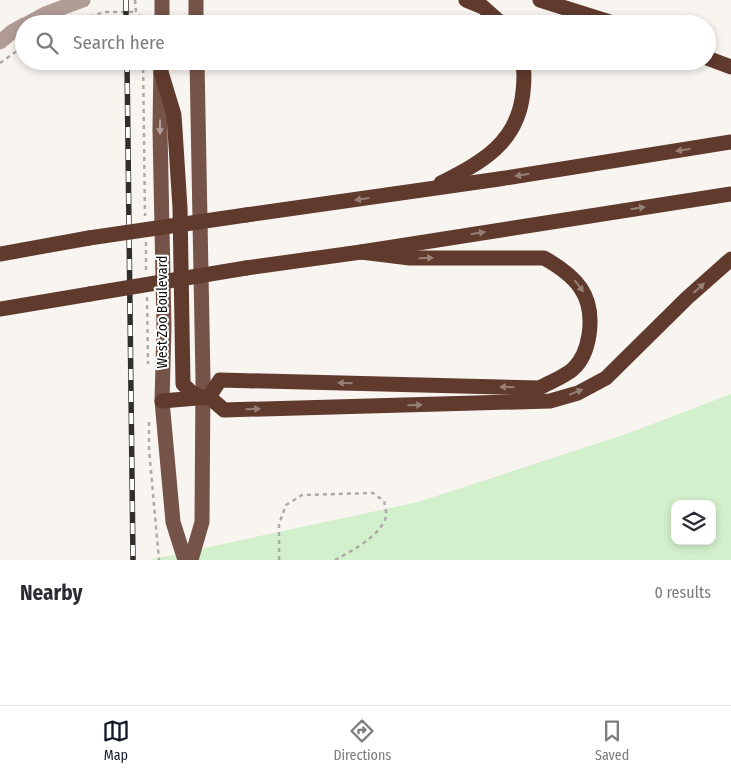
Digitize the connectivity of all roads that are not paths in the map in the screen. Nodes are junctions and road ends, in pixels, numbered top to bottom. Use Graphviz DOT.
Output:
graph roads {
  1 [pos="83,0"];
  2 [pos="162,0"];
  3 [pos="196,0"];
  4 [pos="466,0"];
  5 [pos="540,0"];
  6 [pos="43,15"];
  7 [pos="162,15"];
  8 [pos="196,15"];
  9 [pos="491,15"];
  10 [pos="588,15"];
  11 [pos="15,30"];
  12 [pos="0,42"];
  13 [pos="716,61"];
  14 [pos="731,67"];
  15 [pos="161,70"];
  16 [pos="162,70"];
  17 [pos="197,70"];
  18 [pos="523,70"];
  19 [pos="731,142"];
  20 [pos="429,189"];
  21 [pos="731,194"];
  22 [pos="360,252"];
  23 [pos="0,254"];
  24 [pos="731,259"];
  25 [pos="0,309"];
  26 [pos="206,398"];
  27 [pos="162,401"];
  28 [pos="185,560"];
  29 [pos="192,560"];
  1 -- 6 [label="street"];
  2 -- 7 [label="main road"];
  3 -- 8 [label="main road"];
  4 -- 9 [label="highway"];
  5 -- 10 [label="highway"];
  11 -- 12 [label="street"];
  13 -- 14 [label="highway"];
  15 -- 27 [label="main road, West Zoo Boulevard, one-way"];
  16 -- 26 [label="highway"];
  17 -- 26 [label="main road"];
  18 -- 20 [label="highway"];
  19 -- 20 [label="highway, one-way"];
  20 -- 23 [label="highway, one-way, bridge"];
  22 -- 21 [label="highway, one-way"];
  22 -- 25 [label="highway, bridge"];
  22 -- 26 [label="highway, one-way"];
  26 -- 24 [label="highway, one-way"];
  26 -- 27 [label="highway"];
  26 -- 29 [label="main road"];
  27 -- 28 [label="main road, West Zoo Boulevard"];
}
